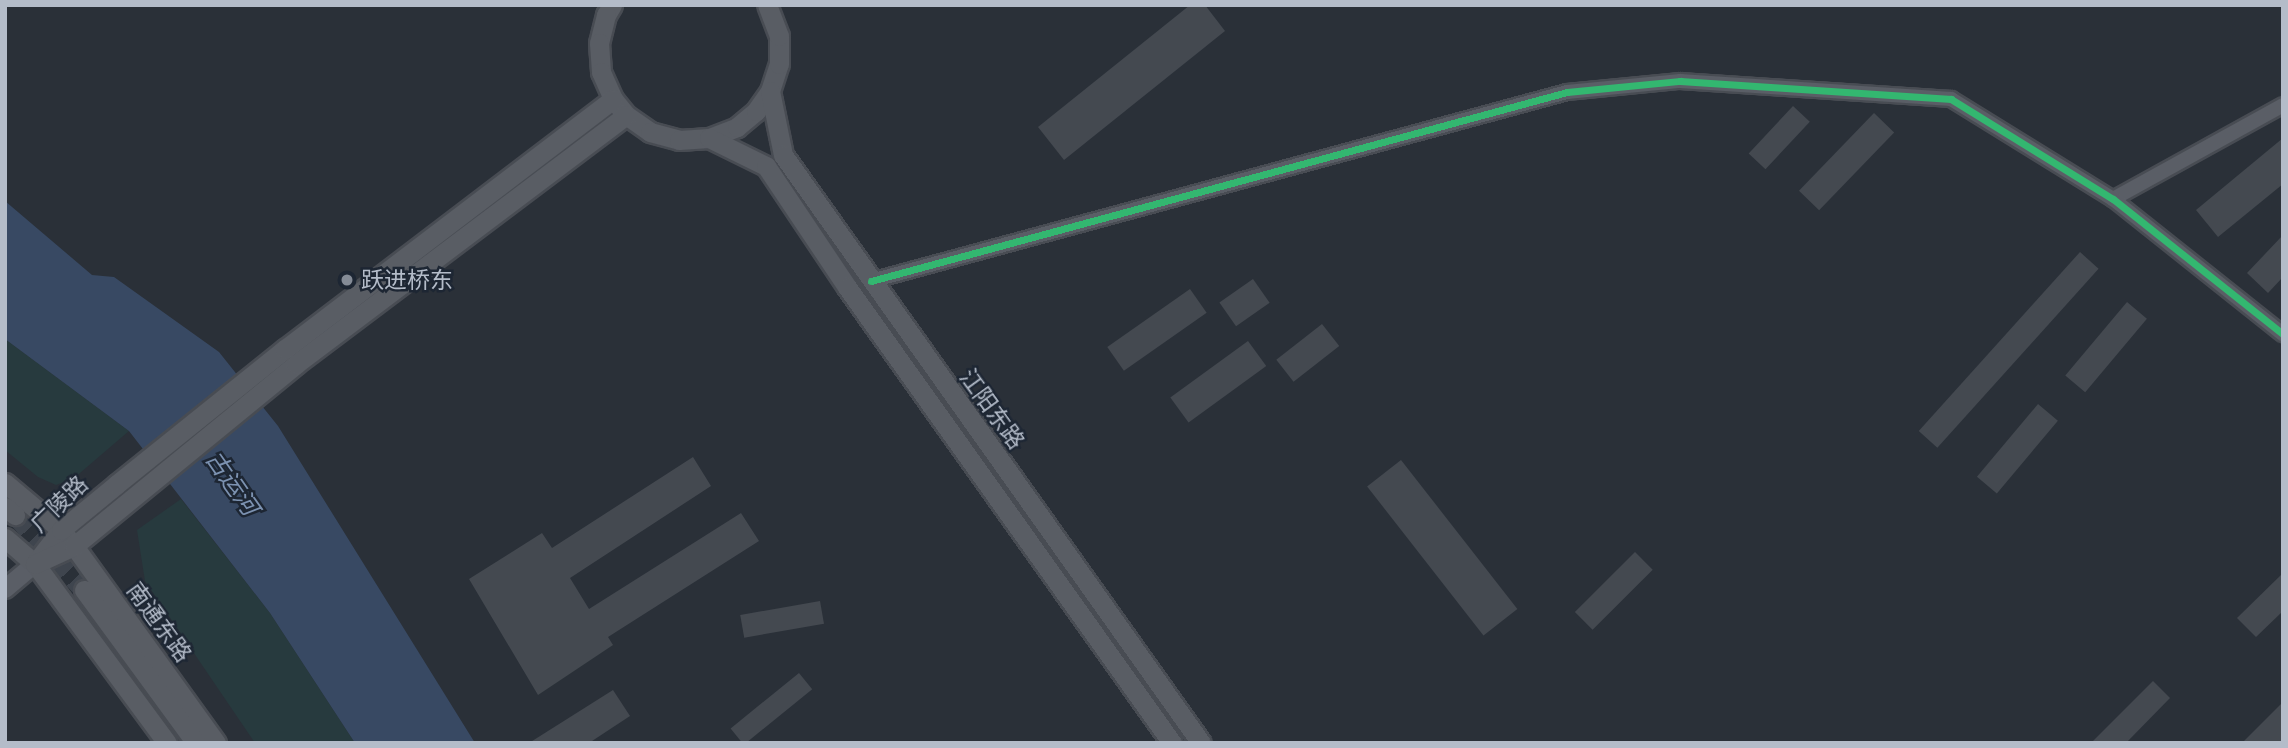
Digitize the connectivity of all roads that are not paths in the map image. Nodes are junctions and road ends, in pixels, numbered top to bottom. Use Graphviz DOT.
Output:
graph roads {
  1 [pos="771,7"];
  2 [pos="606,8"];
  3 [pos="770,91"];
  4 [pos="613,99"];
  5 [pos="2283,105"];
  6 [pos="626,115"];
  7 [pos="709,138"];
  8 [pos="2113,199"];
  9 [pos="871,281"];
  10 [pos="2283,334"];
  11 [pos="291,357"];
  12 [pos="5,483"];
  13 [pos="122,491"];
  14 [pos="61,530"];
  15 [pos="5,538"];
  16 [pos="74,546"];
  17 [pos="35,564"];
  18 [pos="5,589"];
  19 [pos="84,590"];
  20 [pos="167,743"];
  21 [pos="196,743"];
  22 [pos="216,743"];
  23 [pos="1172,743"];
  24 [pos="1201,743"];
  1 -- 3 [label="main road"];
  2 -- 4 [label="main road"];
  3 -- 7 [label="main road"];
  3 -- 9 [label="main road, 江阳东路"];
  4 -- 6 [label="main road"];
  4 -- 11 [label="main road"];
  5 -- 8 [label="street"];
  6 -- 7 [label="main road"];
  6 -- 11 [label="main road"];
  7 -- 23 [label="main road, 江阳东路"];
  8 -- 9 [label="street"];
  8 -- 10 [label="street"];
  9 -- 24 [label="main road, 江阳东路"];
  11 -- 13 [label="main road"];
  12 -- 14 [label="main road, 南通东路"];
  13 -- 14 [label="main road, 广陵路"];
  13 -- 16 [label="main road"];
  14 -- 16 [label="main road, 南通东路"];
  14 -- 17 [label="main road, 广陵路"];
  15 -- 17 [label="main road"];
  16 -- 17 [label="main road"];
  16 -- 22 [label="main road, 南通东路"];
  17 -- 18 [label="street, 广陵路"];
  17 -- 20 [label="main road"];
  19 -- 21 [label="main road"];
}
